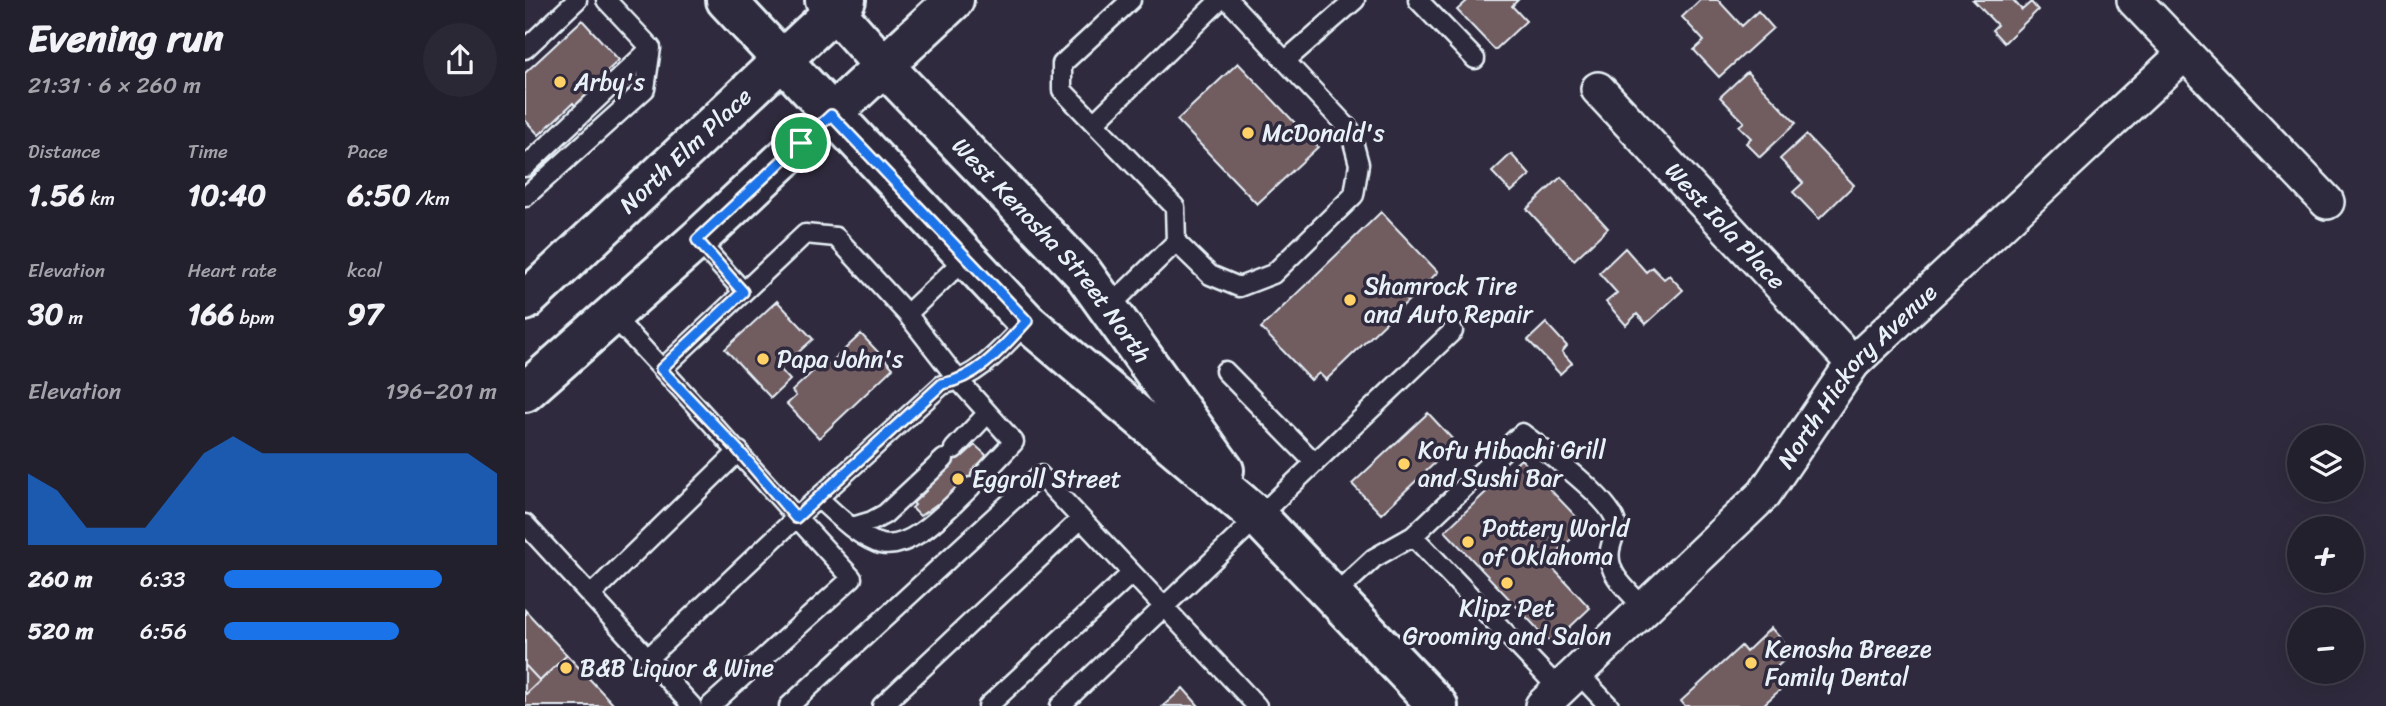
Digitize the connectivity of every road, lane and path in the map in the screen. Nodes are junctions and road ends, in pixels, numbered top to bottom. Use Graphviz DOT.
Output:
graph roads {
  1 [pos="577,0"];
  2 [pos="607,0"];
  3 [pos="726,0"];
  4 [pos="954,0"];
  5 [pos="1131,0"];
  6 [pos="1220,0"];
  7 [pos="1228,0"];
  8 [pos="1355,0"];
  9 [pos="1418,0"];
  10 [pos="2134,0"];
  11 [pos="835,3"];
  12 [pos="527,42"];
  13 [pos="651,48"];
  14 [pos="2184,54"];
  15 [pos="1475,59"];
  16 [pos="781,61"];
  17 [pos="1285,61"];
  18 [pos="884,66"];
  19 [pos="1598,89"];
  20 [pos="831,115"];
  21 [pos="1094,123"];
  22 [pos="525,167"];
  23 [pos="525,197"];
  24 [pos="2327,202"];
  25 [pos="697,240"];
  26 [pos="1176,242"];
  27 [pos="967,257"];
  28 [pos="743,292"];
  29 [pos="528,293"];
  30 [pos="1108,308"];
  31 [pos="907,314"];
  32 [pos="613,316"];
  33 [pos="1027,321"];
  34 [pos="1453,331"];
  35 [pos="1853,363"];
  36 [pos="661,369"];
  37 [pos="1226,371"];
  38 [pos="959,381"];
  39 [pos="525,392"];
  40 [pos="988,413"];
  41 [pos="739,451"];
  42 [pos="1315,463"];
  43 [pos="818,498"];
  44 [pos="1258,517"];
  45 [pos="796,518"];
  46 [pos="1081,519"];
  47 [pos="525,524"];
  48 [pos="852,527"];
  49 [pos="1413,536"];
  50 [pos="1132,573"];
  51 [pos="591,595"];
  52 [pos="1333,596"];
  53 [pos="1164,608"];
  54 [pos="1644,608"];
  55 [pos="648,658"];
  56 [pos="1560,689"];
  57 [pos="1435,705"];
  58 [pos="692,706"];
  59 [pos="710,706"];
  60 [pos="789,706"];
  61 [pos="882,706"];
  62 [pos="988,706"];
  63 [pos="1060,706"];
  64 [pos="1257,706"];
  65 [pos="1609,706"];
  1 -- 12 [label="lane"];
  2 -- 13 [label="lane"];
  3 -- 16 [label="main road, West Kenosha Street North"];
  4 -- 18 [label="main road"];
  5 -- 21 [label="lane"];
  6 -- 21 [label="lane"];
  7 -- 17 [label="lane"];
  8 -- 17 [label="lane"];
  9 -- 15 [label="lane"];
  10 -- 14 [label="street"];
  11 -- 16 [label="main road, North Elm Place"];
  11 -- 18 [label="main road, West Kenosha Street North"];
  13 -- 22 [label="lane"];
  13 -- 23 [label="lane"];
  14 -- 24 [label="street"];
  14 -- 35 [label="street, North Hickory Avenue"];
  16 -- 20 [label="main road, West Kenosha Street North"];
  16 -- 29 [label="main road, North Elm Place"];
  17 -- 26 [label="lane"];
  18 -- 20 [label="main road"];
  18 -- 30 [label="main road, West Kenosha Street North"];
  19 -- 35 [label="street, West Iola Place"];
  20 -- 25 [label="main road"];
  20 -- 27 [label="main road, West Kenosha Street North"];
  21 -- 26 [label="lane"];
  25 -- 28 [label="lane"];
  25 -- 32 [label="main road"];
  26 -- 30 [label="lane"];
  27 -- 31 [label="lane"];
  27 -- 33 [label="main road, West Kenosha Street North"];
  28 -- 31 [label="lane"];
  28 -- 36 [label="lane"];
  30 -- 44 [label="main road, West Kenosha Street North"];
  31 -- 38 [label="lane"];
  32 -- 36 [label="lane"];
  32 -- 39 [label="main road"];
  33 -- 38 [label="lane"];
  33 -- 44 [label="main road, West Kenosha Street North"];
  34 -- 42 [label="lane"];
  35 -- 54 [label="street, North Hickory Avenue"];
  36 -- 41 [label="lane"];
  37 -- 42 [label="lane"];
  38 -- 40 [label="lane"];
  38 -- 43 [label="lane"];
  40 -- 48 [label="lane"];
  40 -- 48 [label="lane"];
  41 -- 45 [label="lane"];
  41 -- 51 [label="lane"];
  42 -- 44 [label="lane"];
  43 -- 45 [label="lane"];
  43 -- 48 [label="lane"];
  44 -- 52 [label="main road, West Kenosha Street North"];
  44 -- 53 [label="lane"];
  45 -- 55 [label="lane"];
  45 -- 59 [label="lane"];
  46 -- 50 [label="lane"];
  46 -- 60 [label="lane"];
  46 -- 61 [label="lane"];
  47 -- 51 [label="lane"];
  49 -- 52 [label="lane"];
  49 -- 54 [label="lane"];
  49 -- 56 [label="lane"];
  50 -- 53 [label="lane"];
  50 -- 62 [label="lane"];
  51 -- 55 [label="lane"];
  52 -- 57 [label="main road, West Kenosha Street North"];
  53 -- 63 [label="lane"];
  53 -- 64 [label="lane"];
  54 -- 56 [label="street, North Hickory Avenue"];
  55 -- 58 [label="lane"];
  56 -- 65 [label="lane"];
}
